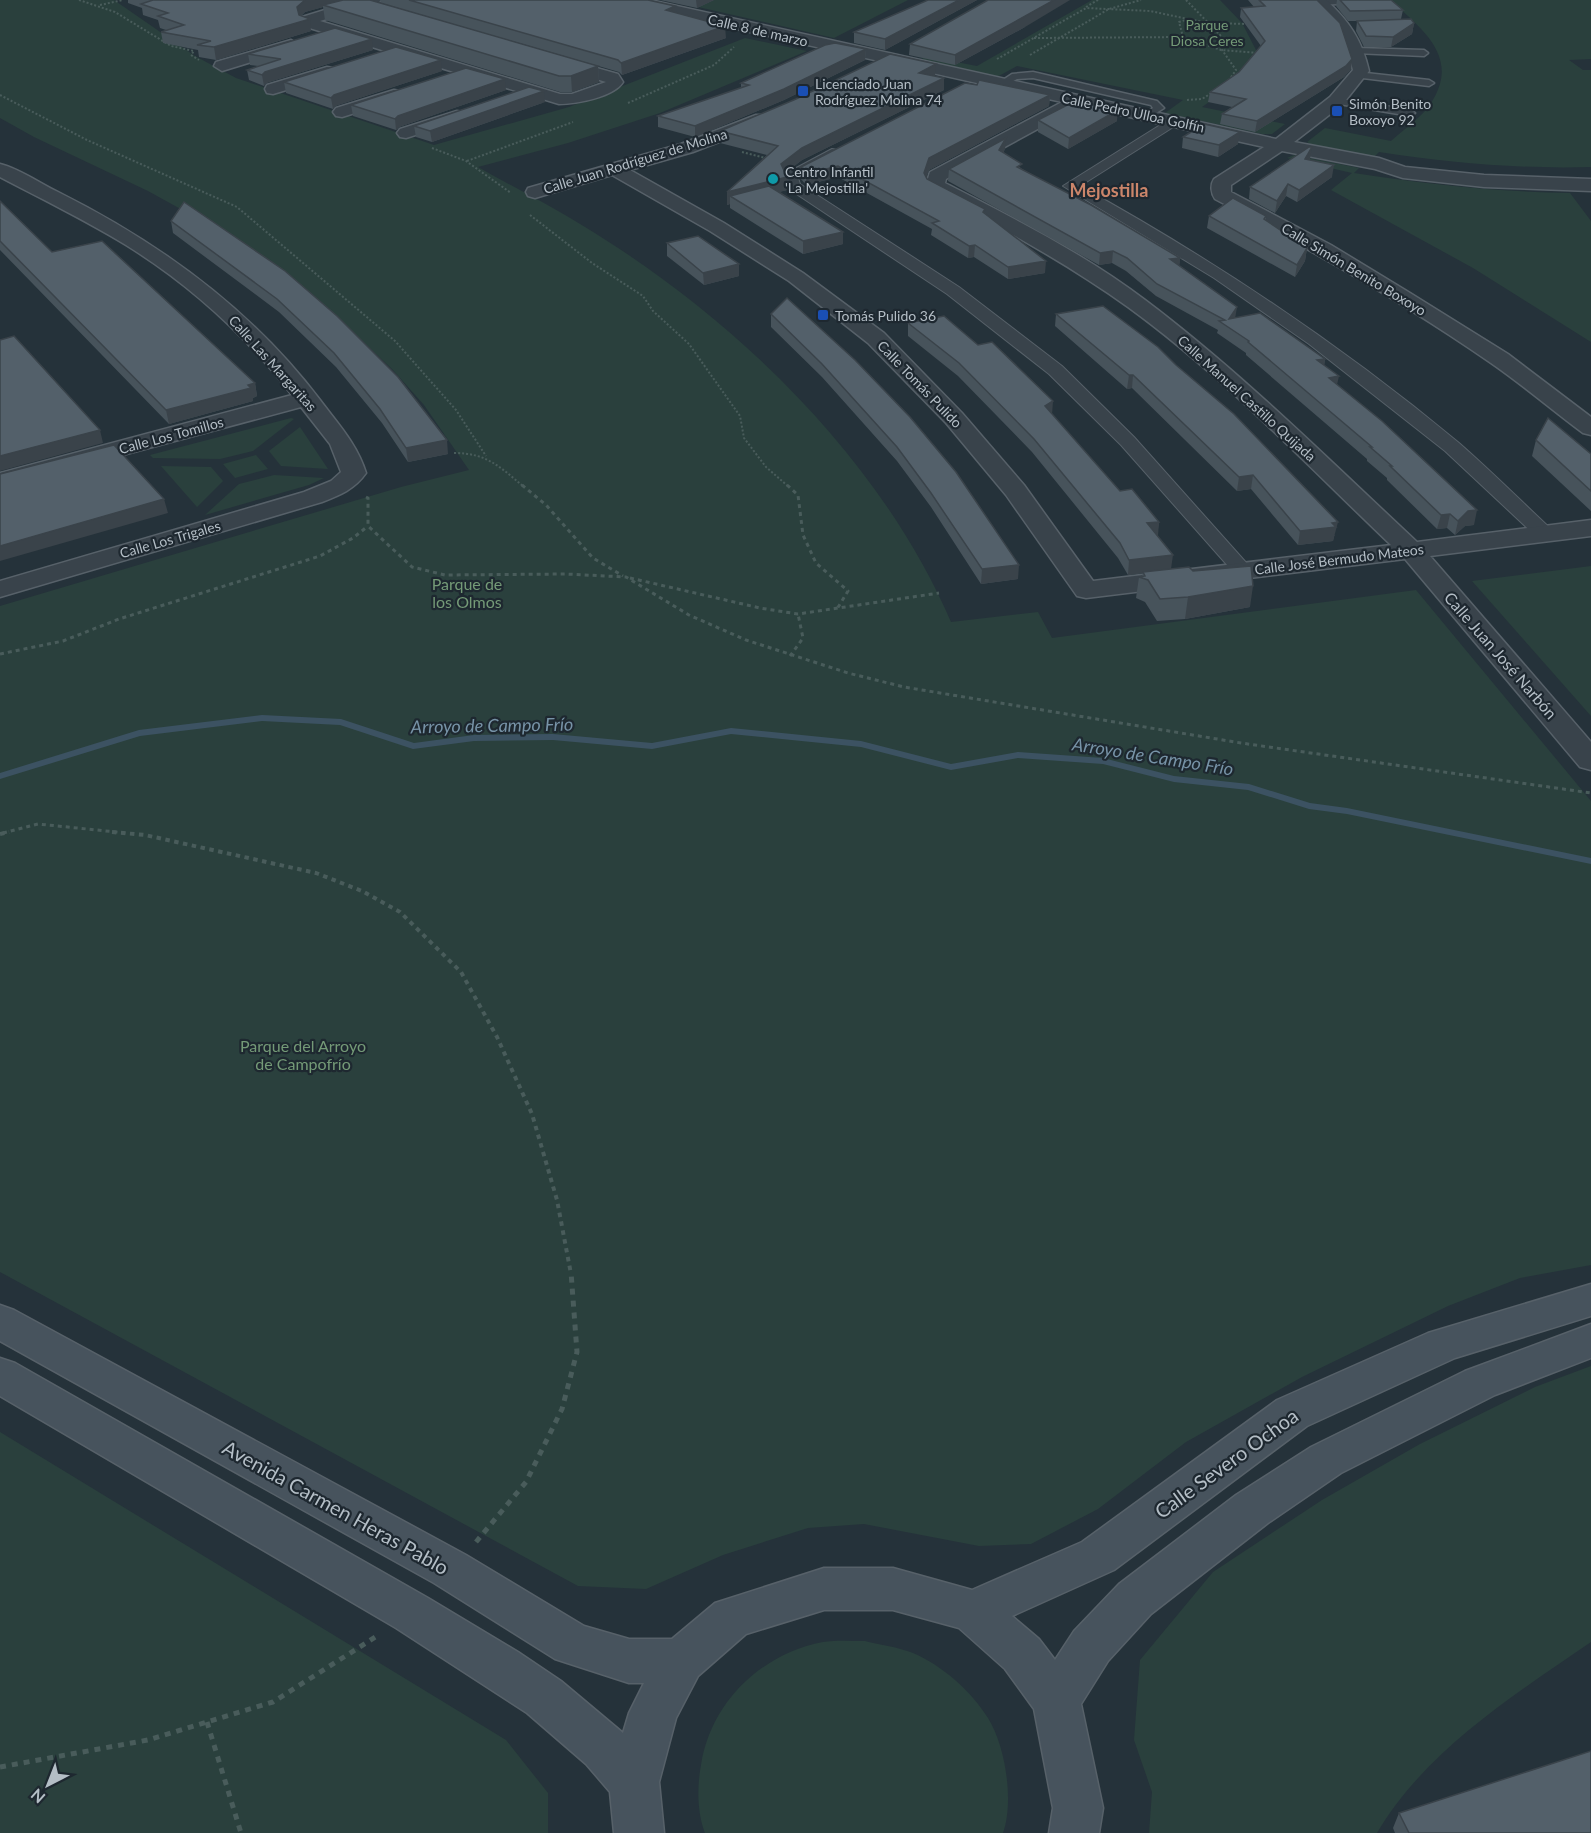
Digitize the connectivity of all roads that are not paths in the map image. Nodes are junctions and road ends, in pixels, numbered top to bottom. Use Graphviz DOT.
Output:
graph roads {
  1 [pos="629,0"];
  2 [pos="1319,1"];
  3 [pos="1365,1"];
  4 [pos="366,3"];
  5 [pos="336,31"];
  6 [pos="916,43"];
  7 [pos="397,50"];
  8 [pos="1357,51"];
  9 [pos="463,53"];
  10 [pos="1424,53"];
  11 [pos="536,56"];
  12 [pos="375,57"];
  13 [pos="888,58"];
  14 [pos="435,62"];
  15 [pos="222,66"];
  16 [pos="341,68"];
  17 [pos="869,68"];
  18 [pos="467,71"];
  19 [pos="1003,75"];
  20 [pos="1357,75"];
  21 [pos="444,79"];
  22 [pos="980,79"];
  23 [pos="1429,83"];
  24 [pos="273,89"];
  25 [pos="959,89"];
  26 [pos="410,90"];
  27 [pos="530,90"];
  28 [pos="507,98"];
  29 [pos="1078,100"];
  30 [pos="1336,101"];
  31 [pos="473,110"];
  32 [pos="342,112"];
  33 [pos="776,113"];
  34 [pos="1410,113"];
  35 [pos="1160,118"];
  36 [pos="406,133"];
  37 [pos="848,145"];
  38 [pos="1279,145"];
  39 [pos="1379,164"];
  40 [pos="0,170"];
  41 [pos="616,170"];
  42 [pos="1591,176"];
  43 [pos="1591,185"];
  44 [pos="36,188"];
  45 [pos="535,192"];
  46 [pos="5,193"];
  47 [pos="307,398"];
  48 [pos="1591,428"];
  49 [pos="0,482"];
  50 [pos="339,486"];
  51 [pos="1591,528"];
  52 [pos="1545,534"];
  53 [pos="1411,550"];
  54 [pos="1243,571"];
  55 [pos="0,589"];
  56 [pos="1086,590"];
  57 [pos="1591,761"];
  58 [pos="1591,1300"];
  59 [pos="0,1321"];
  60 [pos="1591,1341"];
  61 [pos="0,1375"];
  62 [pos="973,1611"];
  63 [pos="681,1661"];
  64 [pos="1056,1701"];
  65 [pos="634,1782"];
  66 [pos="639,1833"];
  67 [pos="1074,1833"];
  1 -- 13 [label="street, Calle 8 de marzo"];
  2 -- 3 [label="lane"];
  2 -- 8 [label="street"];
  4 -- 5 [label="street"];
  5 -- 7 [label="street"];
  5 -- 15 [label="street"];
  6 -- 13 [label="street"];
  7 -- 12 [label="street"];
  7 -- 14 [label="street"];
  8 -- 10 [label="lane"];
  8 -- 20 [label="street"];
  9 -- 14 [label="street"];
  11 -- 27 [label="street"];
  13 -- 17 [label="street"];
  13 -- 22 [label="street, Calle Pedro Ulloa Golfín"];
  14 -- 18 [label="street"];
  16 -- 24 [label="street"];
  18 -- 21 [label="street"];
  18 -- 27 [label="street"];
  19 -- 22 [label="street, Calle Pedro Ulloa Golfín"];
  19 -- 29 [label="street, Calle Pedro Ulloa Golfín"];
  19 -- 35 [label="lane"];
  20 -- 23 [label="lane"];
  20 -- 30 [label="street, Calle Simón Benito Boxoyo"];
  22 -- 25 [label="street"];
  26 -- 32 [label="street"];
  27 -- 28 [label="street"];
  29 -- 35 [label="street, Calle Pedro Ulloa Golfín"];
  29 -- 53 [label="street, Calle Manuel Castillo Quijada"];
  30 -- 34 [label="lane"];
  30 -- 38 [label="street, Calle Simón Benito Boxoyo"];
  31 -- 36 [label="street"];
  33 -- 41 [label="street, Calle Juan Rodríguez de Molina"];
  35 -- 38 [label="street, Calle Pedro Ulloa Golfín"];
  35 -- 52 [label="street"];
  37 -- 54 [label="street"];
  38 -- 39 [label="street, Calle Pedro Ulloa Golfín"];
  38 -- 48 [label="street, Calle Simón Benito Boxoyo"];
  39 -- 42 [label="street, Calle Pedro Ulloa Golfín"];
  39 -- 43 [label="street, Calle Pedro Ulloa Golfín"];
  40 -- 44 [label="street, Calle Las Margaritas"];
  41 -- 45 [label="street, Calle Juan Rodríguez de Molina"];
  41 -- 56 [label="street, Calle Tomás Pulido"];
  44 -- 46 [label="street"];
  44 -- 47 [label="street, Calle Las Margaritas"];
  47 -- 49 [label="street, Calle Los Tomillos"];
  47 -- 50 [label="street, Calle Las Margaritas"];
  50 -- 55 [label="street, Calle Los Trigales"];
  51 -- 52 [label="street, Calle José Bermudo Mateos"];
  52 -- 53 [label="street, Calle José Bermudo Mateos"];
  53 -- 54 [label="street, Calle José Bermudo Mateos"];
  53 -- 57 [label="street, Calle Juan José Narbón"];
  54 -- 56 [label="street, Calle José Bermudo Mateos"];
  58 -- 62 [label="main road, Calle Severo Ochoa"];
  59 -- 63 [label="main road, Avenida Carmen Heras Pablo"];
  60 -- 64 [label="main road"];
  61 -- 65 [label="main road"];
  62 -- 63 [label="main road"];
  62 -- 64 [label="main road"];
  63 -- 65 [label="main road"];
  64 -- 67 [label="main road"];
  65 -- 66 [label="main road"];
}
